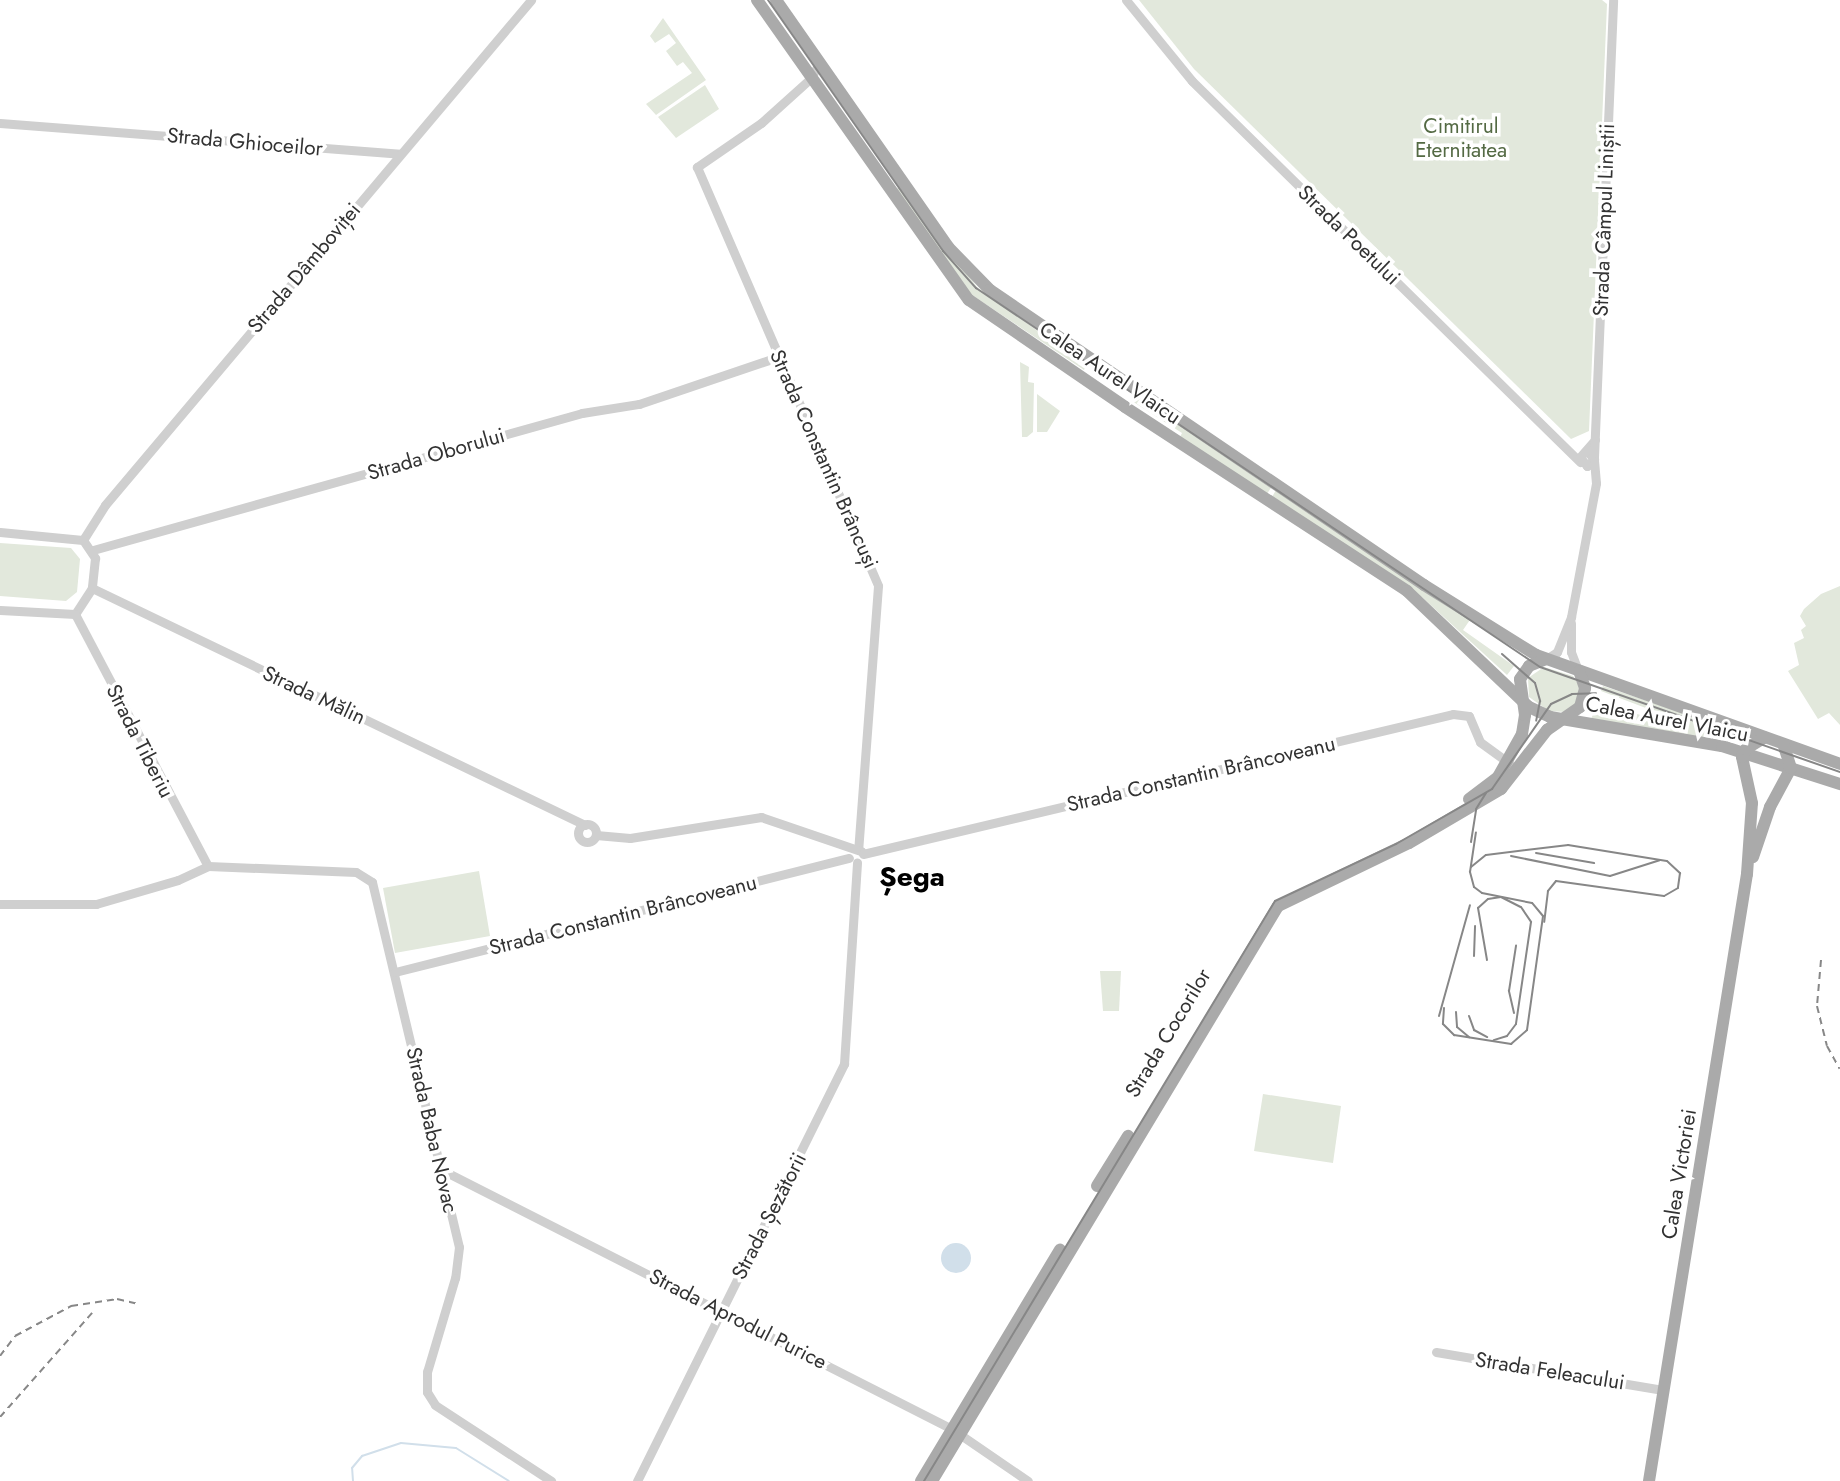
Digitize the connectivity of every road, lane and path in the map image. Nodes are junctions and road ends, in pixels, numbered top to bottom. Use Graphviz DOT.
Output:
graph roads {
  1 [pos="531,0"];
  2 [pos="757,0"];
  3 [pos="776,0"];
  4 [pos="1126,0"];
  5 [pos="1613,0"];
  6 [pos="819,63"];
  7 [pos="811,78"];
  8 [pos="0,123"];
  9 [pos="400,154"];
  10 [pos="778,358"];
  11 [pos="1564,447"];
  12 [pos="1590,455"];
  13 [pos="1582,464"];
  14 [pos="1596,482"];
  15 [pos="0,532"];
  16 [pos="83,540"];
  17 [pos="93,550"];
  18 [pos="92,588"];
  19 [pos="0,610"];
  20 [pos="75,614"];
  21 [pos="1571,617"];
  22 [pos="1546,659"];
  23 [pos="1579,671"];
  24 [pos="1520,699"];
  25 [pos="1565,719"];
  26 [pos="1765,737"];
  27 [pos="1783,744"];
  28 [pos="1744,752"];
  29 [pos="1840,764"];
  30 [pos="1512,768"];
  31 [pos="1791,768"];
  32 [pos="1840,784"];
  33 [pos="585,825"];
  34 [pos="596,835"];
  35 [pos="856,855"];
  36 [pos="208,866"];
  37 [pos="1749,870"];
  38 [pos="0,904"];
  39 [pos="396,972"];
  40 [pos="844,1064"];
  41 [pos="442,1170"];
  42 [pos="721,1311"];
  43 [pos="1436,1352"];
  44 [pos="1663,1390"];
  45 [pos="956,1432"];
  46 [pos="551,1481"];
  47 [pos="636,1481"];
  48 [pos="921,1481"];
  49 [pos="932,1481"];
  50 [pos="1028,1481"];
  51 [pos="1649,1481"];
  1 -- 9 [label="street, Strada Dâmboviței"];
  2 -- 7 [label="main road, Calea Aurel Vlaicu"];
  3 -- 6 [label="main road, Calea Aurel Vlaicu"];
  4 -- 11 [label="street, Strada Poetului"];
  5 -- 12 [label="street, Strada Câmpul Liniștii"];
  6 -- 7 [label="street"];
  6 -- 22 [label="main road, Calea Aurel Vlaicu"];
  7 -- 10 [label="street, Strada Constantin Brâncuși"];
  7 -- 24 [label="main road, Calea Aurel Vlaicu"];
  8 -- 9 [label="street, Strada Ghioceilor"];
  9 -- 16 [label="street, Strada Dâmboviței"];
  10 -- 17 [label="street, Strada Oborului"];
  10 -- 35 [label="street, Strada Constantin Brâncuși"];
  11 -- 12 [label="street"];
  11 -- 13 [label="street, Strada Poetului"];
  12 -- 13 [label="street"];
  12 -- 14 [label="street"];
  13 -- 14 [label="street, Strada Poetului"];
  14 -- 21 [label="street"];
  15 -- 16 [label="street"];
  16 -- 17 [label="street"];
  17 -- 18 [label="street"];
  18 -- 20 [label="street"];
  18 -- 33 [label="street, Strada Mălin"];
  19 -- 20 [label="street"];
  20 -- 36 [label="street, Strada Tiberiu"];
  21 -- 22 [label="street"];
  21 -- 23 [label="street"];
  22 -- 23 [label="main road, Calea Aurel Vlaicu"];
  22 -- 24 [label="main road"];
  23 -- 25 [label="main road, Calea Aurel Vlaicu"];
  23 -- 26 [label="main road, Calea Aurel Vlaicu"];
  24 -- 25 [label="main road, Calea Aurel Vlaicu"];
  24 -- 30 [label="main road, Strada Cocorilor"];
  25 -- 28 [label="main road, Calea Aurel Vlaicu"];
  25 -- 30 [label="main road, Strada Cocorilor"];
  26 -- 27 [label="main road, Calea Aurel Vlaicu"];
  26 -- 28 [label="main road"];
  27 -- 29 [label="main road, Calea Aurel Vlaicu"];
  27 -- 31 [label="main road"];
  28 -- 31 [label="main road, Calea Aurel Vlaicu"];
  28 -- 37 [label="main road, Calea Victoriei"];
  30 -- 35 [label="street, Strada Constantin Brâncoveanu"];
  30 -- 45 [label="main road, Strada Cocorilor"];
  31 -- 32 [label="main road, Calea Aurel Vlaicu"];
  31 -- 37 [label="main road, Calea Victoriei"];
  33 -- 34 [label="street"];
  33 -- 34 [label="street"];
  34 -- 35 [label="street"];
  35 -- 39 [label="street, Strada Constantin Brâncoveanu"];
  35 -- 40 [label="street, Strada Constantin Brâncuși"];
  36 -- 38 [label="street"];
  36 -- 39 [label="street, Strada Baba Novac"];
  37 -- 44 [label="main road, Calea Victoriei"];
  39 -- 41 [label="street, Strada Baba Novac"];
  40 -- 42 [label="street, Strada Șezătorii"];
  41 -- 42 [label="street, Strada Aprodul Purice"];
  41 -- 46 [label="street, Strada Baba Novac"];
  42 -- 45 [label="street, Strada Aprodul Purice"];
  42 -- 47 [label="street, Strada Șezătorii"];
  43 -- 44 [label="street, Strada Feleacului"];
  44 -- 51 [label="main road, Calea Victoriei"];
  45 -- 48 [label="main road, Strada Cocorilor"];
  45 -- 49 [label="main road, Strada Cocorilor"];
  45 -- 50 [label="street, Strada Aprodul Purice"];
}
